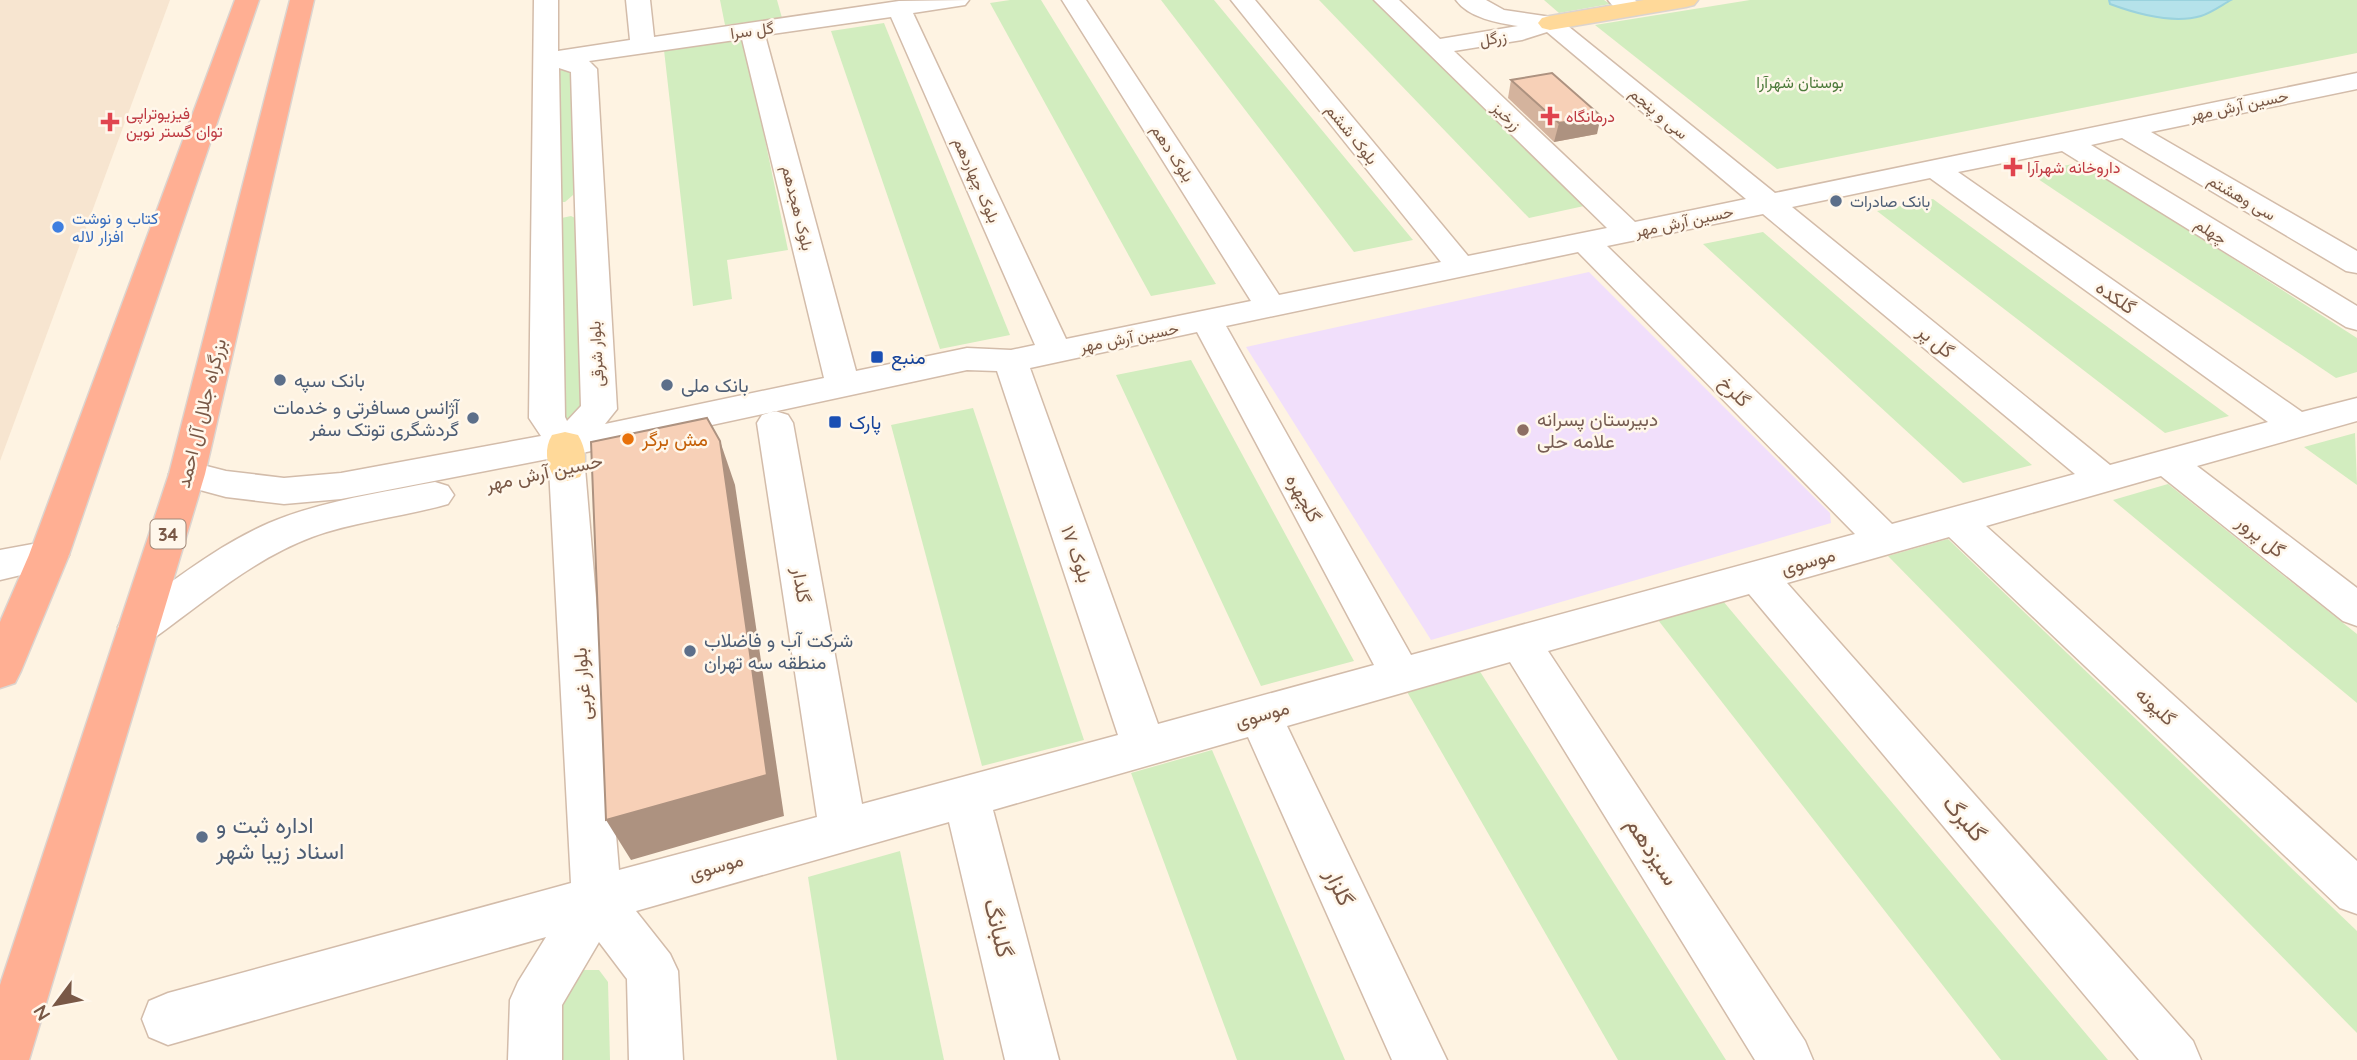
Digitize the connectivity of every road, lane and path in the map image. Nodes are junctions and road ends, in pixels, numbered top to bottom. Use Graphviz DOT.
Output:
graph roads {
  1 [pos="247,0"];
  2 [pos="302,0"];
  3 [pos="546,0"];
  4 [pos="638,0"];
  5 [pos="790,0"];
  6 [pos="957,0"];
  7 [pos="1074,0"];
  8 [pos="1243,0"];
  9 [pos="1386,0"];
  10 [pos="1468,0"];
  11 [pos="1686,0"];
  12 [pos="1626,5"];
  13 [pos="899,8"];
  14 [pos="797,23"];
  15 [pos="1550,23"];
  16 [pos="752,30"];
  17 [pos="643,46"];
  18 [pos="1435,47"];
  19 [pos="547,60"];
  20 [pos="2357,81"];
  21 [pos="2320,89"];
  22 [pos="2357,107"];
  23 [pos="2126,129"];
  24 [pos="2066,141"];
  25 [pos="1935,169"];
  26 [pos="1768,203"];
  27 [pos="1628,232"];
  28 [pos="1585,242"];
  29 [pos="2357,264"];
  30 [pos="1461,267"];
  31 [pos="1271,307"];
  32 [pos="2357,320"];
  33 [pos="1207,321"];
  34 [pos="1055,352"];
  35 [pos="1011,361"];
  36 [pos="843,385"];
  37 [pos="2356,409"];
  38 [pos="775,423"];
  39 [pos="2296,425"];
  40 [pos="566,456"];
  41 [pos="2166,461"];
  42 [pos="187,474"];
  43 [pos="2104,479"];
  44 [pos="1956,521"];
  45 [pos="1884,540"];
  46 [pos="49,555"];
  47 [pos="0,565"];
  48 [pos="1757,576"];
  49 [pos="2357,610"];
  50 [pos="139,627"];
  51 [pos="1519,642"];
  52 [pos="0,671"];
  53 [pos="1402,675"];
  54 [pos="1260,714"];
  55 [pos="1144,747"];
  56 [pos="966,796"];
  57 [pos="843,831"];
  58 [pos="2357,892"];
  59 [pos="597,900"];
  60 [pos="168,1019"];
  61 [pos="2,1060"];
  62 [pos="535,1060"];
  63 [pos="656,1060"];
  64 [pos="1032,1060"];
  65 [pos="1420,1060"];
  66 [pos="1786,1060"];
  67 [pos="2174,1060"];
  1 -- 46 [label="highway"];
  2 -- 42 [label="highway, بزرگراه جلال آل احمد / 34"];
  3 -- 19 [label="street"];
  4 -- 17 [label="street"];
  5 -- 14 [label="street"];
  6 -- 13 [label="street, گل سرا"];
  7 -- 31 [label="street, بلوک دهم"];
  8 -- 30 [label="street, بلوک ششم"];
  9 -- 18 [label="street, زرخیز"];
  10 -- 15 [label="street"];
  11 -- 12 [label="main road"];
  12 -- 15 [label="main road"];
  13 -- 14 [label="street, گل سرا"];
  13 -- 34 [label="street, بلوک چهاردهم"];
  14 -- 16 [label="street, گل سرا"];
  15 -- 18 [label="street, زرگل"];
  15 -- 26 [label="street, سی و پنجم"];
  16 -- 17 [label="street, گل سرا"];
  16 -- 36 [label="street, بلوک هجدهم"];
  17 -- 19 [label="street, گل سرا"];
  18 -- 27 [label="street, زرخیز"];
  19 -- 40 [label="street"];
  19 -- 40 [label="street, بلوار شرقی"];
  20 -- 21 [label="street, حسین آرش مهر"];
  21 -- 22 [label="street"];
  21 -- 23 [label="street, حسین آرش مهر"];
  23 -- 24 [label="street, حسین آرش مهر"];
  23 -- 29 [label="street, سی وهشتم"];
  24 -- 25 [label="street, حسین آرش مهر"];
  24 -- 32 [label="street, چهلم"];
  25 -- 26 [label="street, حسین آرش مهر"];
  25 -- 39 [label="street, گلکده"];
  26 -- 27 [label="street, حسین آرش مهر"];
  26 -- 43 [label="street, گل پر"];
  27 -- 28 [label="street, حسین آرش مهر"];
  28 -- 30 [label="street, حسین آرش مهر"];
  28 -- 45 [label="street, گلرخ"];
  30 -- 31 [label="street, حسین آرش مهر"];
  31 -- 33 [label="street, حسین آرش مهر"];
  33 -- 34 [label="street, حسین آرش مهر"];
  33 -- 53 [label="street, گلچهره"];
  34 -- 35 [label="street, حسین آرش مهر"];
  35 -- 36 [label="street, حسین آرش مهر"];
  35 -- 38 [label="street, حسین آرش مهر"];
  35 -- 55 [label="street, بلوک ۱۷"];
  36 -- 40 [label="street, حسین آرش مهر"];
  37 -- 39 [label="street, موسوی"];
  38 -- 40 [label="street, حسین آرش مهر"];
  38 -- 57 [label="street, گلدار"];
  39 -- 41 [label="street, موسوی"];
  40 -- 42 [label="street, حسین آرش مهر"];
  40 -- 50 [label="street, حسین آرش مهر"];
  40 -- 59 [label="street, بلوار غربی"];
  41 -- 43 [label="street, موسوی"];
  41 -- 49 [label="street, گل پرور"];
  42 -- 50 [label="highway, بزرگراه جلال آل احمد / 34"];
  43 -- 44 [label="street, موسوی"];
  44 -- 45 [label="street, موسوی"];
  44 -- 58 [label="street, گلپونه"];
  45 -- 48 [label="street, موسوی"];
  46 -- 47 [label="street"];
  46 -- 52 [label="highway"];
  48 -- 51 [label="street, موسوی"];
  48 -- 67 [label="street, گلبرگ"];
  50 -- 61 [label="highway, بزرگراه جلال آل احمد / 34"];
  51 -- 53 [label="street, موسوی"];
  51 -- 66 [label="street, سیزدهم"];
  53 -- 54 [label="street, موسوی"];
  54 -- 55 [label="street, موسوی"];
  54 -- 65 [label="street, گلزار"];
  55 -- 56 [label="street, موسوی"];
  56 -- 57 [label="street, موسوی"];
  56 -- 64 [label="street, گلبانگ"];
  57 -- 59 [label="street, موسوی"];
  59 -- 60 [label="street, موسوی"];
  59 -- 62 [label="street"];
  59 -- 63 [label="street"];
}
